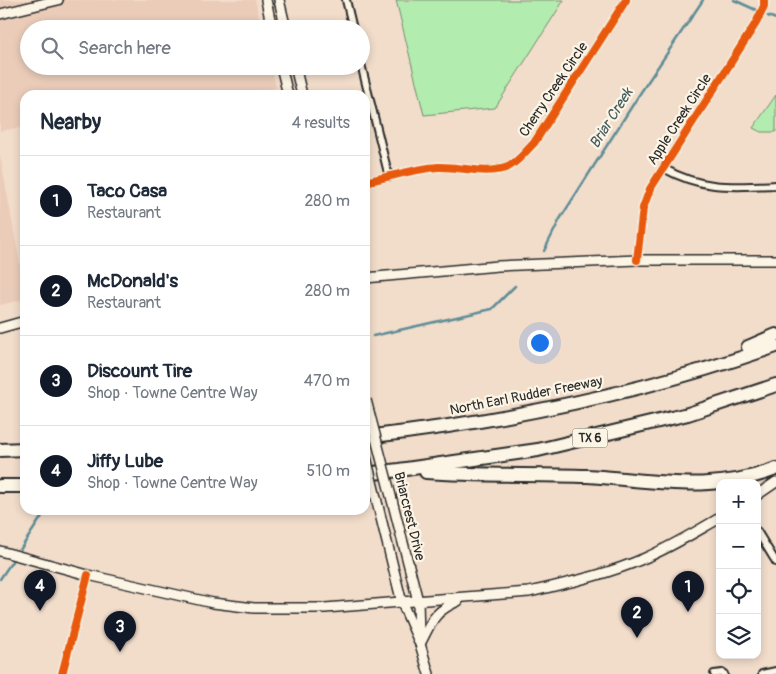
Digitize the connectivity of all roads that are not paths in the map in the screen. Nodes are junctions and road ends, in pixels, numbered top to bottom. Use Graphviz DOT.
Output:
graph roads {
  1 [pos="58,0"];
  2 [pos="266,0"];
  3 [pos="279,0"];
  4 [pos="346,0"];
  5 [pos="626,0"];
  6 [pos="764,0"];
  7 [pos="0,14"];
  8 [pos="270,20"];
  9 [pos="284,20"];
  10 [pos="351,20"];
  11 [pos="283,75"];
  12 [pos="297,75"];
  13 [pos="364,75"];
  14 [pos="287,90"];
  15 [pos="301,90"];
  16 [pos="367,90"];
  17 [pos="370,102"];
  18 [pos="663,168"];
  19 [pos="388,177"];
  20 [pos="370,181"];
  21 [pos="776,186"];
  22 [pos="637,260"];
  23 [pos="776,260"];
  24 [pos="370,278"];
  25 [pos="20,322"];
  26 [pos="0,328"];
  27 [pos="776,335"];
  28 [pos="776,346"];
  29 [pos="654,383"];
  30 [pos="776,385"];
  31 [pos="370,417"];
  32 [pos="370,436"];
  33 [pos="20,449"];
  34 [pos="0,450"];
  35 [pos="776,469"];
  36 [pos="399,470"];
  37 [pos="370,473"];
  38 [pos="370,473"];
  39 [pos="776,482"];
  40 [pos="0,486"];
  41 [pos="20,486"];
  42 [pos="761,492"];
  43 [pos="716,520"];
  44 [pos="761,538"];
  45 [pos="4,552"];
  46 [pos="776,562"];
  47 [pos="88,575"];
  48 [pos="465,598"];
  49 [pos="402,602"];
  50 [pos="418,602"];
  51 [pos="420,644"];
  52 [pos="776,671"];
  53 [pos="62,674"];
  54 [pos="429,674"];
  55 [pos="714,674"];
  56 [pos="724,674"];
  57 [pos="762,674"];
  1 -- 7 [label="main road"];
  2 -- 8 [label="main road"];
  3 -- 9 [label="main road"];
  4 -- 10 [label="street"];
  5 -- 19 [label="street, Cherry Creek Circle"];
  6 -- 18 [label="street, Apple Creek Circle"];
  11 -- 14 [label="main road"];
  12 -- 15 [label="main road"];
  13 -- 16 [label="street"];
  17 -- 19 [label="street"];
  18 -- 21 [label="street"];
  18 -- 22 [label="street, Apple Creek Circle"];
  19 -- 20 [label="street, Cherry Creek Circle"];
  22 -- 23 [label="main road"];
  22 -- 24 [label="main road"];
  25 -- 26 [label="main road"];
  27 -- 29 [label="highway"];
  28 -- 29 [label="highway, North Earl Rudder Freeway"];
  29 -- 32 [label="highway, North Earl Rudder Freeway"];
  30 -- 36 [label="highway, TX 6"];
  31 -- 50 [label="main road, Briarcrest Drive, bridge"];
  33 -- 34 [label="highway"];
  35 -- 36 [label="highway"];
  36 -- 37 [label="highway, TX 6"];
  38 -- 49 [label="main road, Briarcrest Drive, bridge"];
  39 -- 42 [label="main road"];
  40 -- 41 [label="highway"];
  43 -- 48 [label="main road"];
  44 -- 46 [label="street"];
  45 -- 47 [label="main road"];
  47 -- 49 [label="main road"];
  47 -- 53 [label="street"];
  48 -- 50 [label="main road"];
  48 -- 51 [label="main road"];
  49 -- 50 [label="main road"];
  49 -- 51 [label="main road, Briarcrest Drive"];
  50 -- 51 [label="main road, Briarcrest Drive"];
  51 -- 54 [label="main road, Briarcrest Drive"];
  52 -- 57 [label="street"];
  55 -- 56 [label="street"];
}
